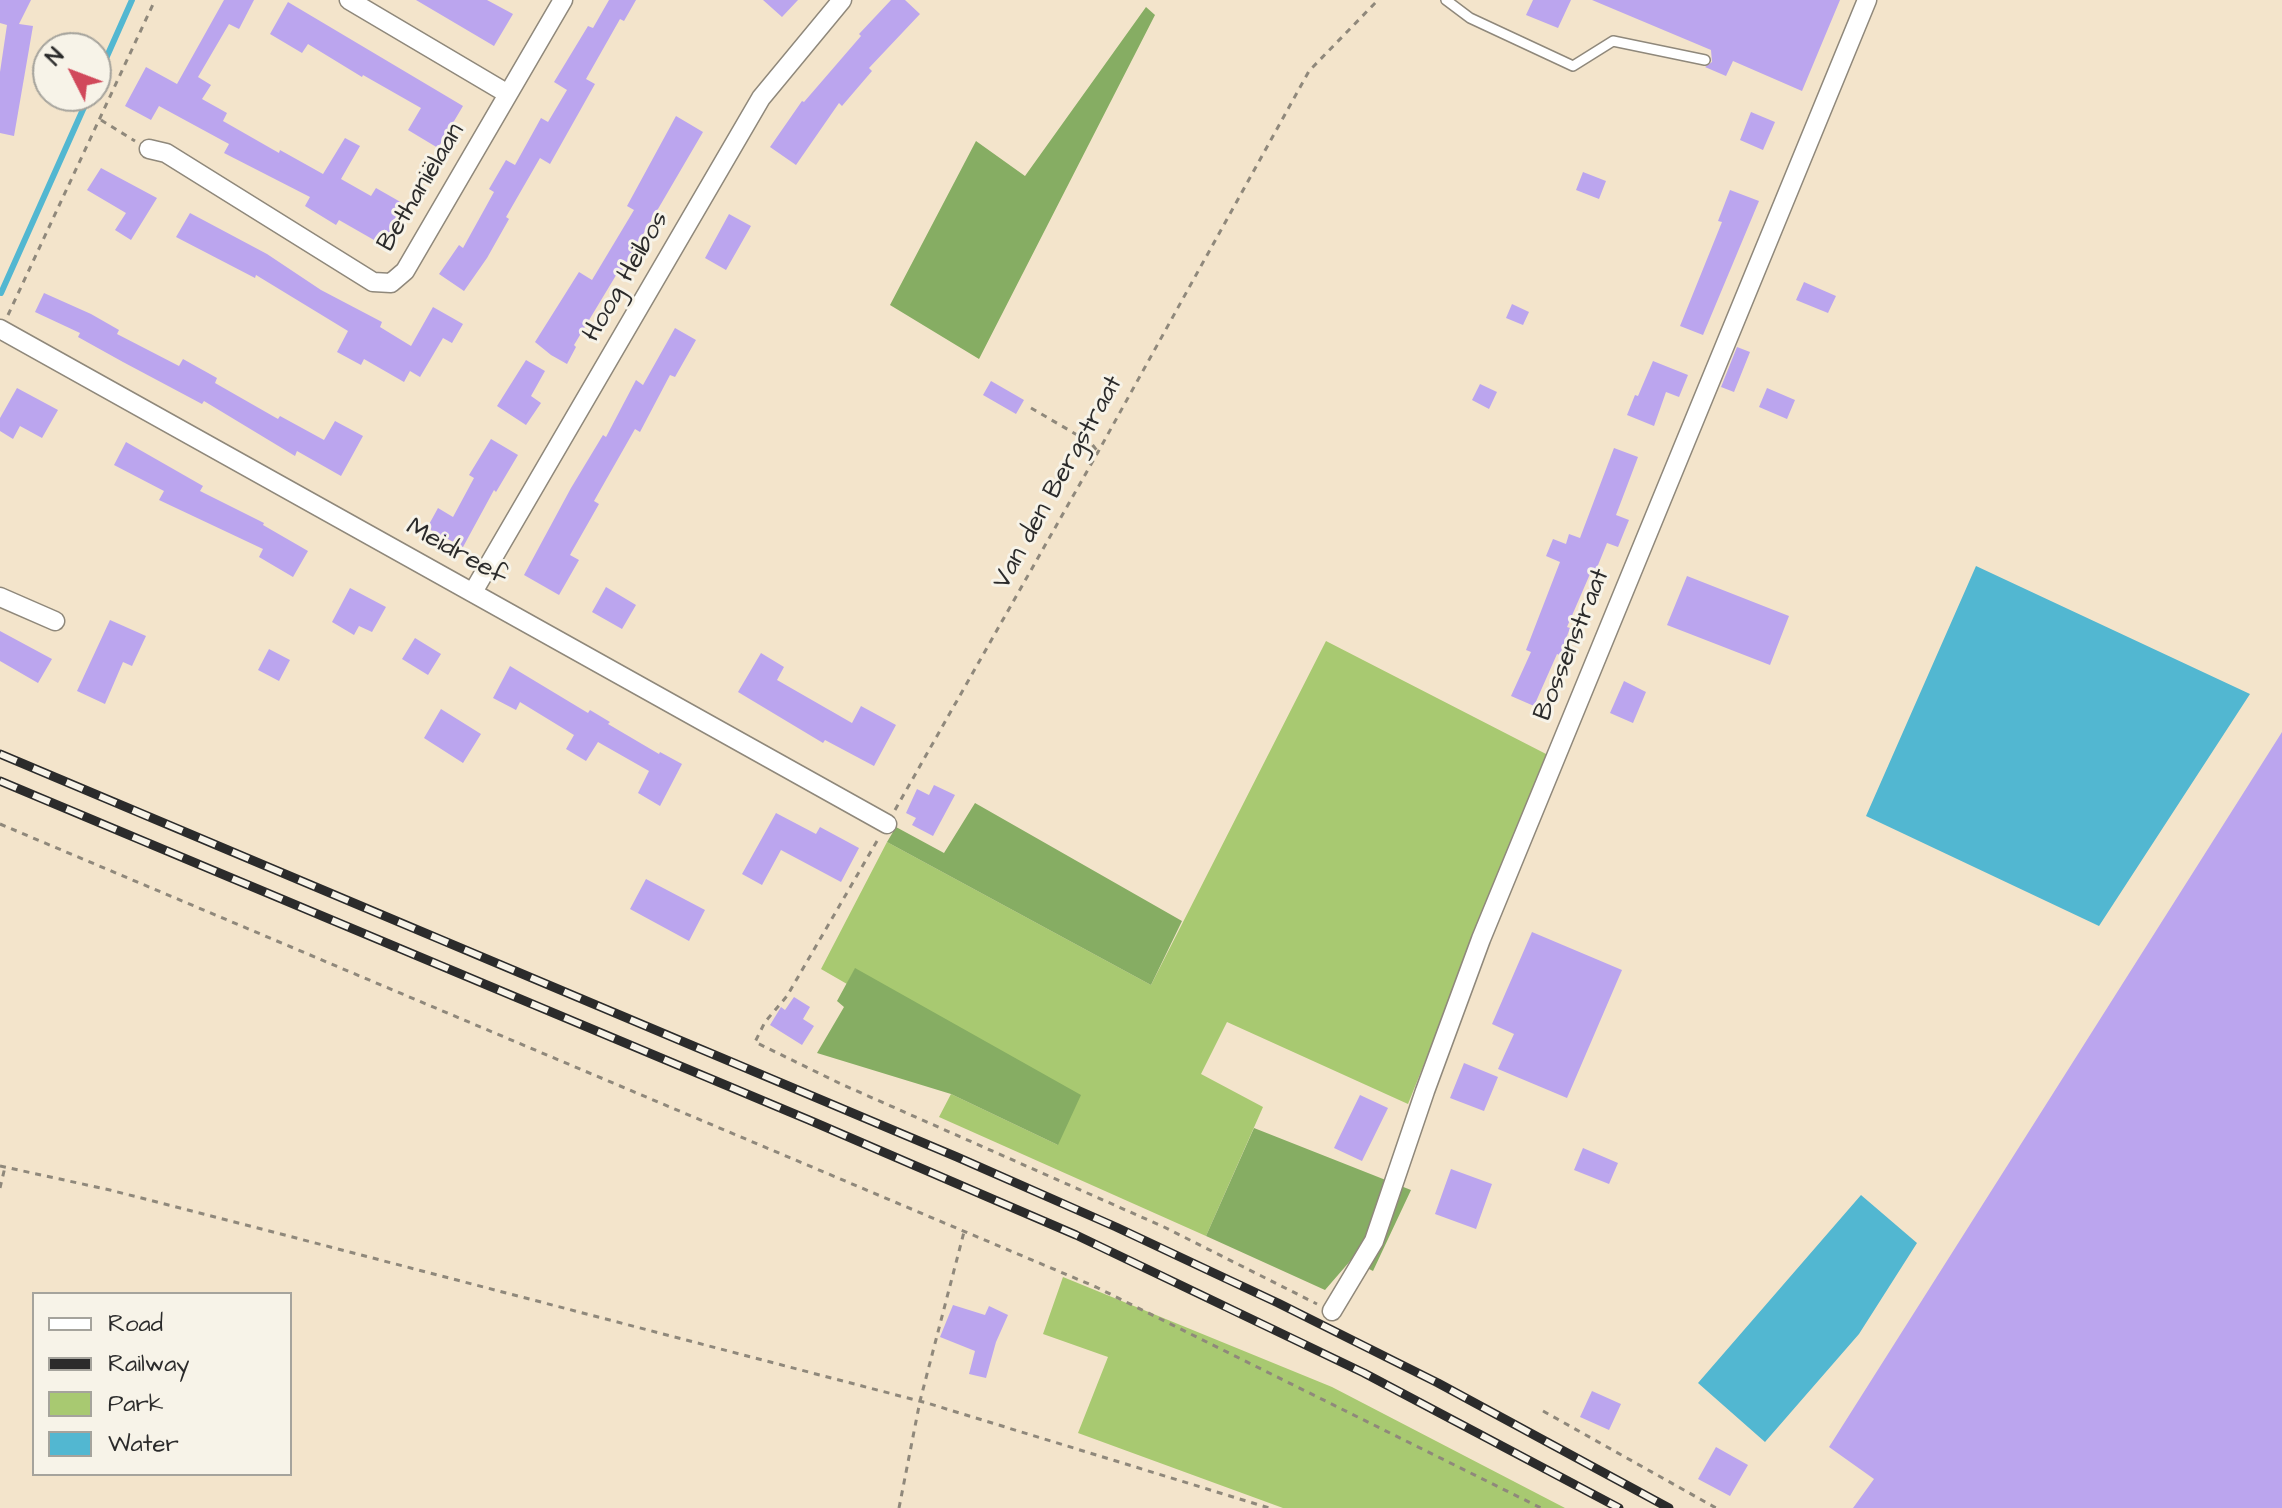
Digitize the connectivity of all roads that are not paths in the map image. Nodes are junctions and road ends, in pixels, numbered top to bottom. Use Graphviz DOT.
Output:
graph roads {
  1 [pos="349,0"];
  2 [pos="563,0"];
  3 [pos="842,0"];
  4 [pos="1446,0"];
  5 [pos="1867,0"];
  6 [pos="1705,60"];
  7 [pos="508,94"];
  8 [pos="149,149"];
  9 [pos="1,329"];
  10 [pos="473,592"];
  11 [pos="0,597"];
  12 [pos="55,621"];
  13 [pos="887,824"];
  14 [pos="1332,1311"];
  1 -- 7 [label="street"];
  2 -- 7 [label="street, Bethaniëlaan"];
  3 -- 10 [label="street, Hoog Heibos"];
  4 -- 6 [label="lane"];
  5 -- 14 [label="street, Bossenstraat"];
  7 -- 8 [label="street, Bethaniëlaan"];
  9 -- 10 [label="street, Meidreef"];
  10 -- 13 [label="street, Meidreef"];
  11 -- 12 [label="street"];
}
